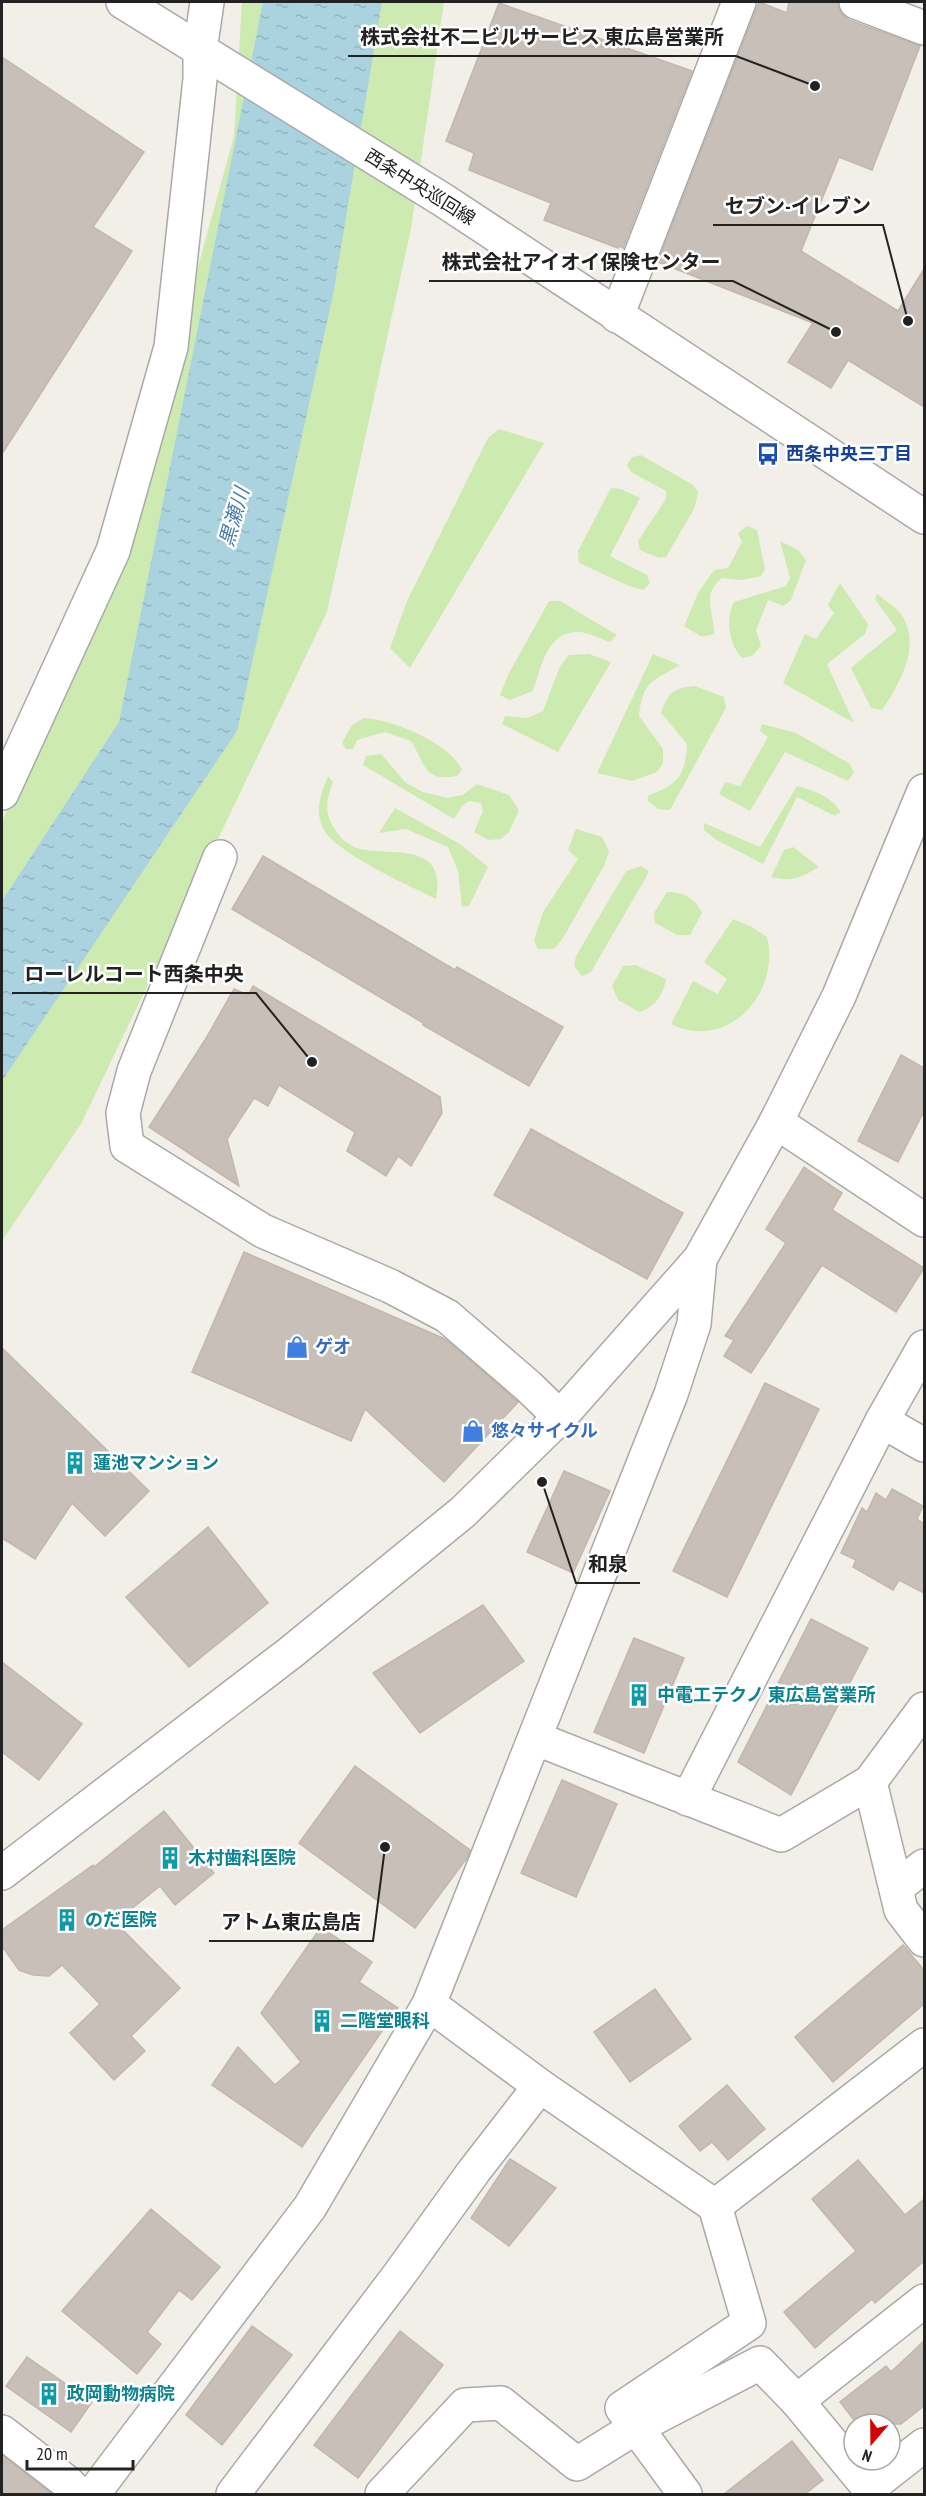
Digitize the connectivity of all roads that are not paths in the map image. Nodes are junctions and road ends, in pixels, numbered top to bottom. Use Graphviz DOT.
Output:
graph roads {
  1 [pos="123,2"];
  2 [pos="207,2"];
  3 [pos="739,2"];
  4 [pos="856,2"];
  5 [pos="924,28"];
  6 [pos="200,51"];
  7 [pos="617,316"];
  8 [pos="924,517"];
  9 [pos="924,791"];
  10 [pos="2,793"];
  11 [pos="220,857"];
  12 [pos="776,1122"];
  13 [pos="924,1220"];
  14 [pos="700,1259"];
  15 [pos="924,1347"];
  16 [pos="560,1418"];
  17 [pos="882,1421"];
  18 [pos="924,1445"];
  19 [pos="924,1709"];
  20 [pos="537,1739"];
  21 [pos="870,1782"];
  22 [pos="688,1799"];
  23 [pos="924,1866"];
  24 [pos="2,1872"];
  25 [pos="896,1888"];
  26 [pos="924,1940"];
  27 [pos="429,2004"];
  28 [pos="924,2045"];
  29 [pos="540,2086"];
  30 [pos="715,2206"];
  31 [pos="924,2301"];
  32 [pos="797,2401"];
  33 [pos="635,2428"];
  34 [pos="2,2432"];
  35 [pos="924,2445"];
  36 [pos="871,2491"];
  37 [pos="78,2494"];
  38 [pos="93,2494"];
  39 [pos="233,2494"];
  40 [pos="382,2494"];
  41 [pos="685,2494"];
  1 -- 6 [label="street, 西条中央巡回線"];
  2 -- 6 [label="street"];
  3 -- 7 [label="street"];
  4 -- 5 [label="street"];
  6 -- 7 [label="street, 西条中央巡回線"];
  6 -- 10 [label="street"];
  7 -- 8 [label="street, 西条中央巡回線"];
  9 -- 12 [label="street"];
  11 -- 16 [label="street"];
  12 -- 13 [label="street"];
  12 -- 14 [label="street"];
  14 -- 16 [label="street"];
  14 -- 20 [label="street"];
  15 -- 17 [label="street"];
  16 -- 24 [label="street"];
  17 -- 18 [label="street"];
  17 -- 22 [label="street"];
  19 -- 21 [label="street"];
  20 -- 22 [label="street"];
  20 -- 27 [label="street"];
  21 -- 22 [label="street"];
  21 -- 25 [label="street"];
  23 -- 25 [label="street"];
  25 -- 26 [label="street"];
  27 -- 29 [label="street"];
  27 -- 38 [label="street"];
  28 -- 30 [label="street"];
  29 -- 30 [label="street"];
  29 -- 39 [label="street"];
  30 -- 33 [label="street"];
  31 -- 32 [label="street"];
  32 -- 33 [label="street"];
  32 -- 36 [label="street"];
  33 -- 40 [label="street"];
  33 -- 41 [label="street"];
  34 -- 37 [label="street"];
  35 -- 36 [label="street"];
}
